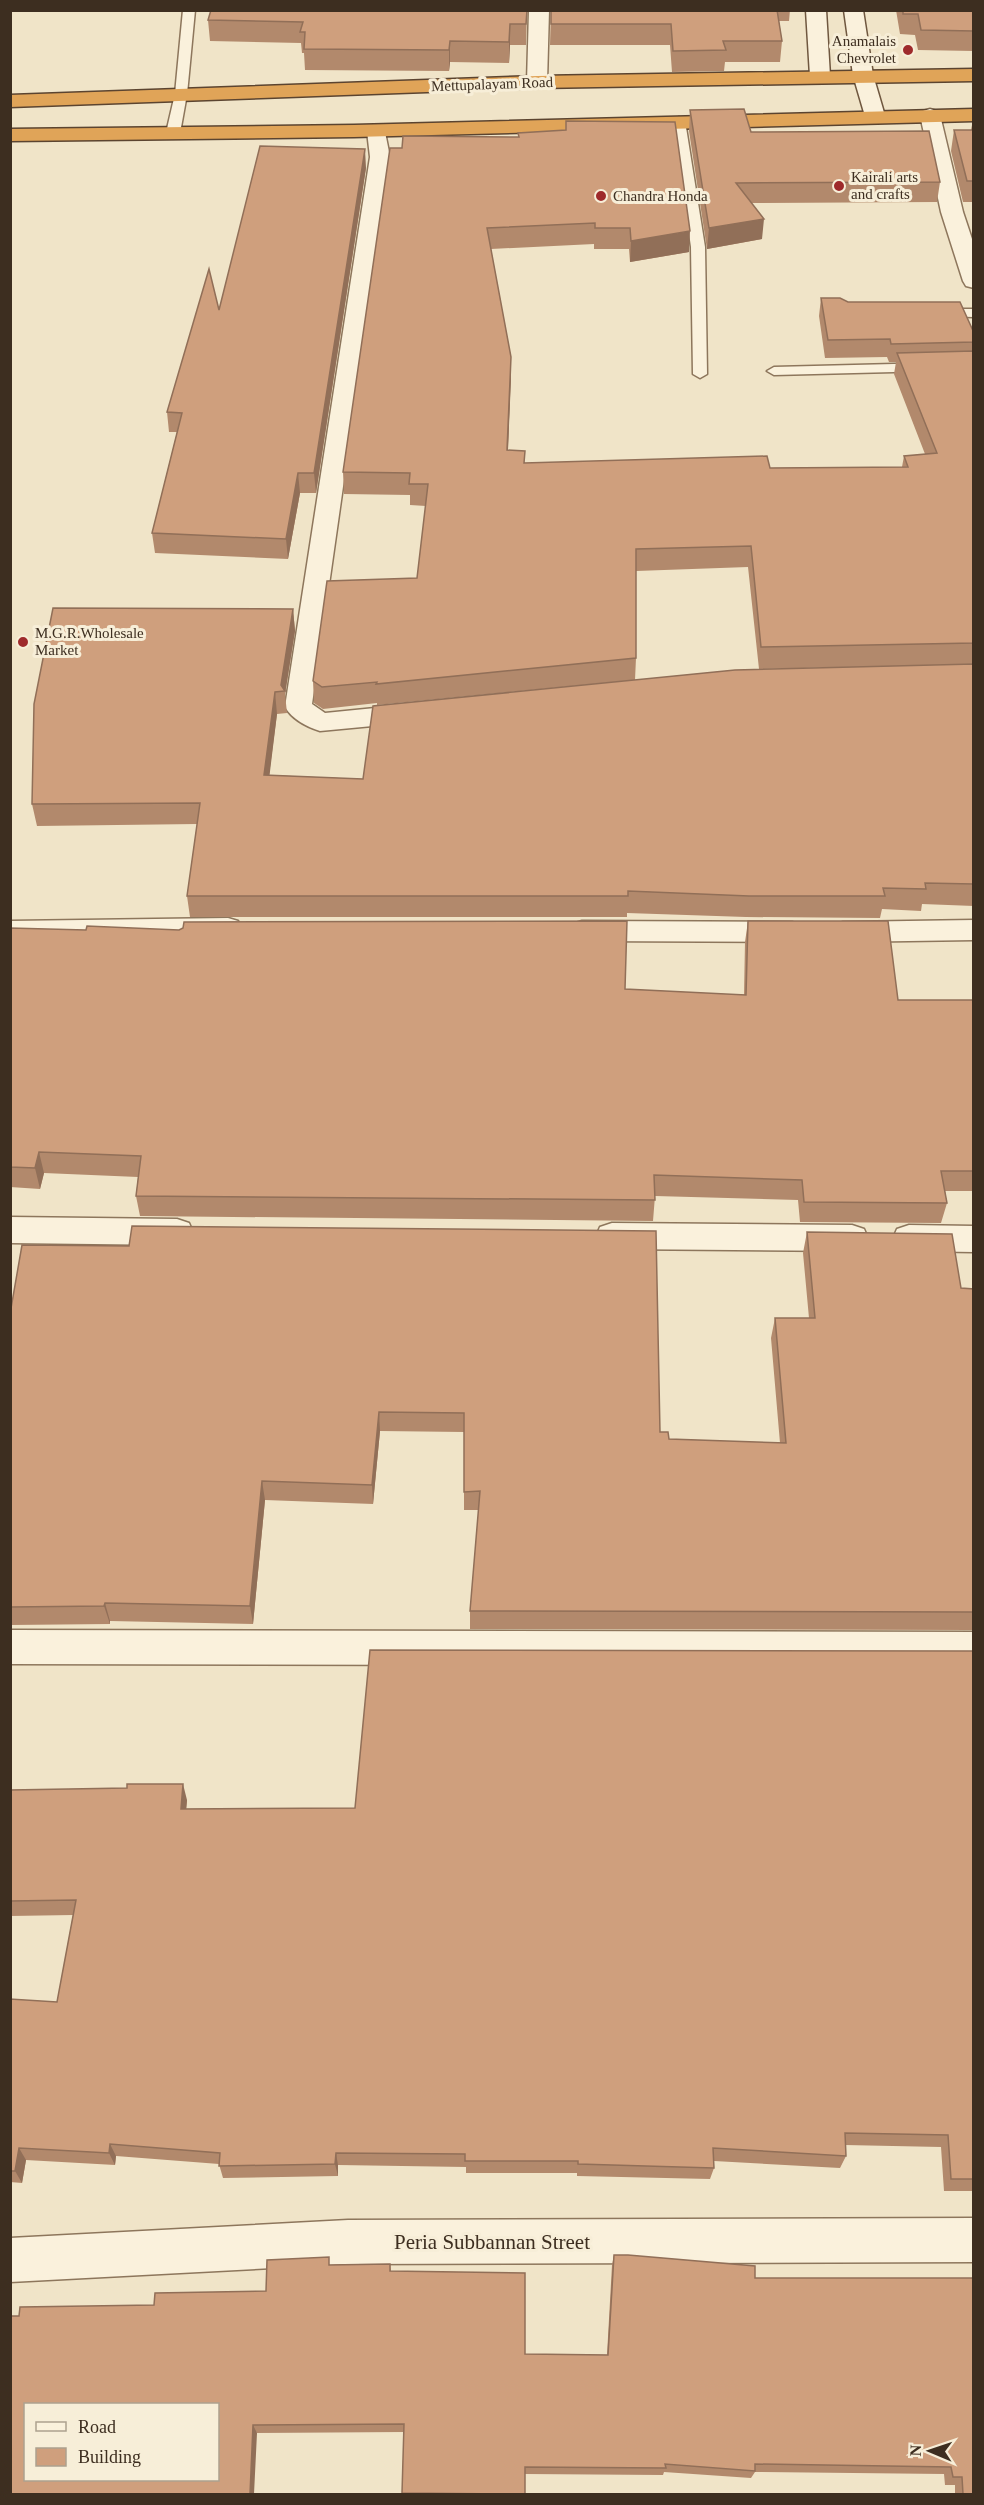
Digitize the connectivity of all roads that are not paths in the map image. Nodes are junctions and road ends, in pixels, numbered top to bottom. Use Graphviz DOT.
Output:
graph roads {
  1 [pos="189,10"];
  2 [pos="539,10"];
  3 [pos="816,10"];
  4 [pos="853,10"];
  5 [pos="863,75"];
  6 [pos="974,75"];
  7 [pos="820,76"];
  8 [pos="537,82"];
  9 [pos="181,94"];
  10 [pos="10,101"];
  11 [pos="930,115"];
  12 [pos="974,115"];
  13 [pos="875,116"];
  14 [pos="679,121"];
  15 [pos="377,131"];
  16 [pos="173,133"];
  17 [pos="10,135"];
  18 [pos="974,281"];
  19 [pos="974,313"];
  20 [pos="926,314"];
  21 [pos="974,366"];
  22 [pos="774,371"];
  23 [pos="700,374"];
  24 [pos="437,710"];
  25 [pos="261,929"];
  26 [pos="560,930"];
  27 [pos="974,930"];
  28 [pos="10,931"];
  29 [pos="10,1230"];
  30 [pos="213,1232"];
  31 [pos="581,1235"];
  32 [pos="974,1239"];
  33 [pos="10,1647"];
  34 [pos="974,1648"];
  35 [pos="974,2240"];
  36 [pos="10,2260"];
  1 -- 9 [label="lane"];
  2 -- 8 [label="street"];
  3 -- 7 [label="street"];
  4 -- 5 [label="street"];
  5 -- 6 [label="highway, Mettupalayam Road"];
  5 -- 7 [label="highway, Mettupalayam Road"];
  5 -- 13 [label="street"];
  7 -- 8 [label="highway, Mettupalayam Road"];
  8 -- 9 [label="highway, Mettupalayam Road"];
  9 -- 10 [label="highway, Mettupalayam Road"];
  9 -- 16 [label="lane"];
  11 -- 12 [label="highway"];
  11 -- 13 [label="highway"];
  11 -- 18 [label="street"];
  13 -- 14 [label="highway"];
  14 -- 15 [label="highway"];
  14 -- 23 [label="lane"];
  15 -- 16 [label="highway"];
  15 -- 24 [label="street"];
  16 -- 17 [label="highway"];
  19 -- 20 [label="lane"];
  21 -- 22 [label="lane"];
  25 -- 28 [label="street"];
  26 -- 27 [label="street"];
  29 -- 30 [label="street"];
  31 -- 32 [label="street"];
  33 -- 34 [label="street"];
  35 -- 36 [label="street, Peria Subbannan Street"];
}
